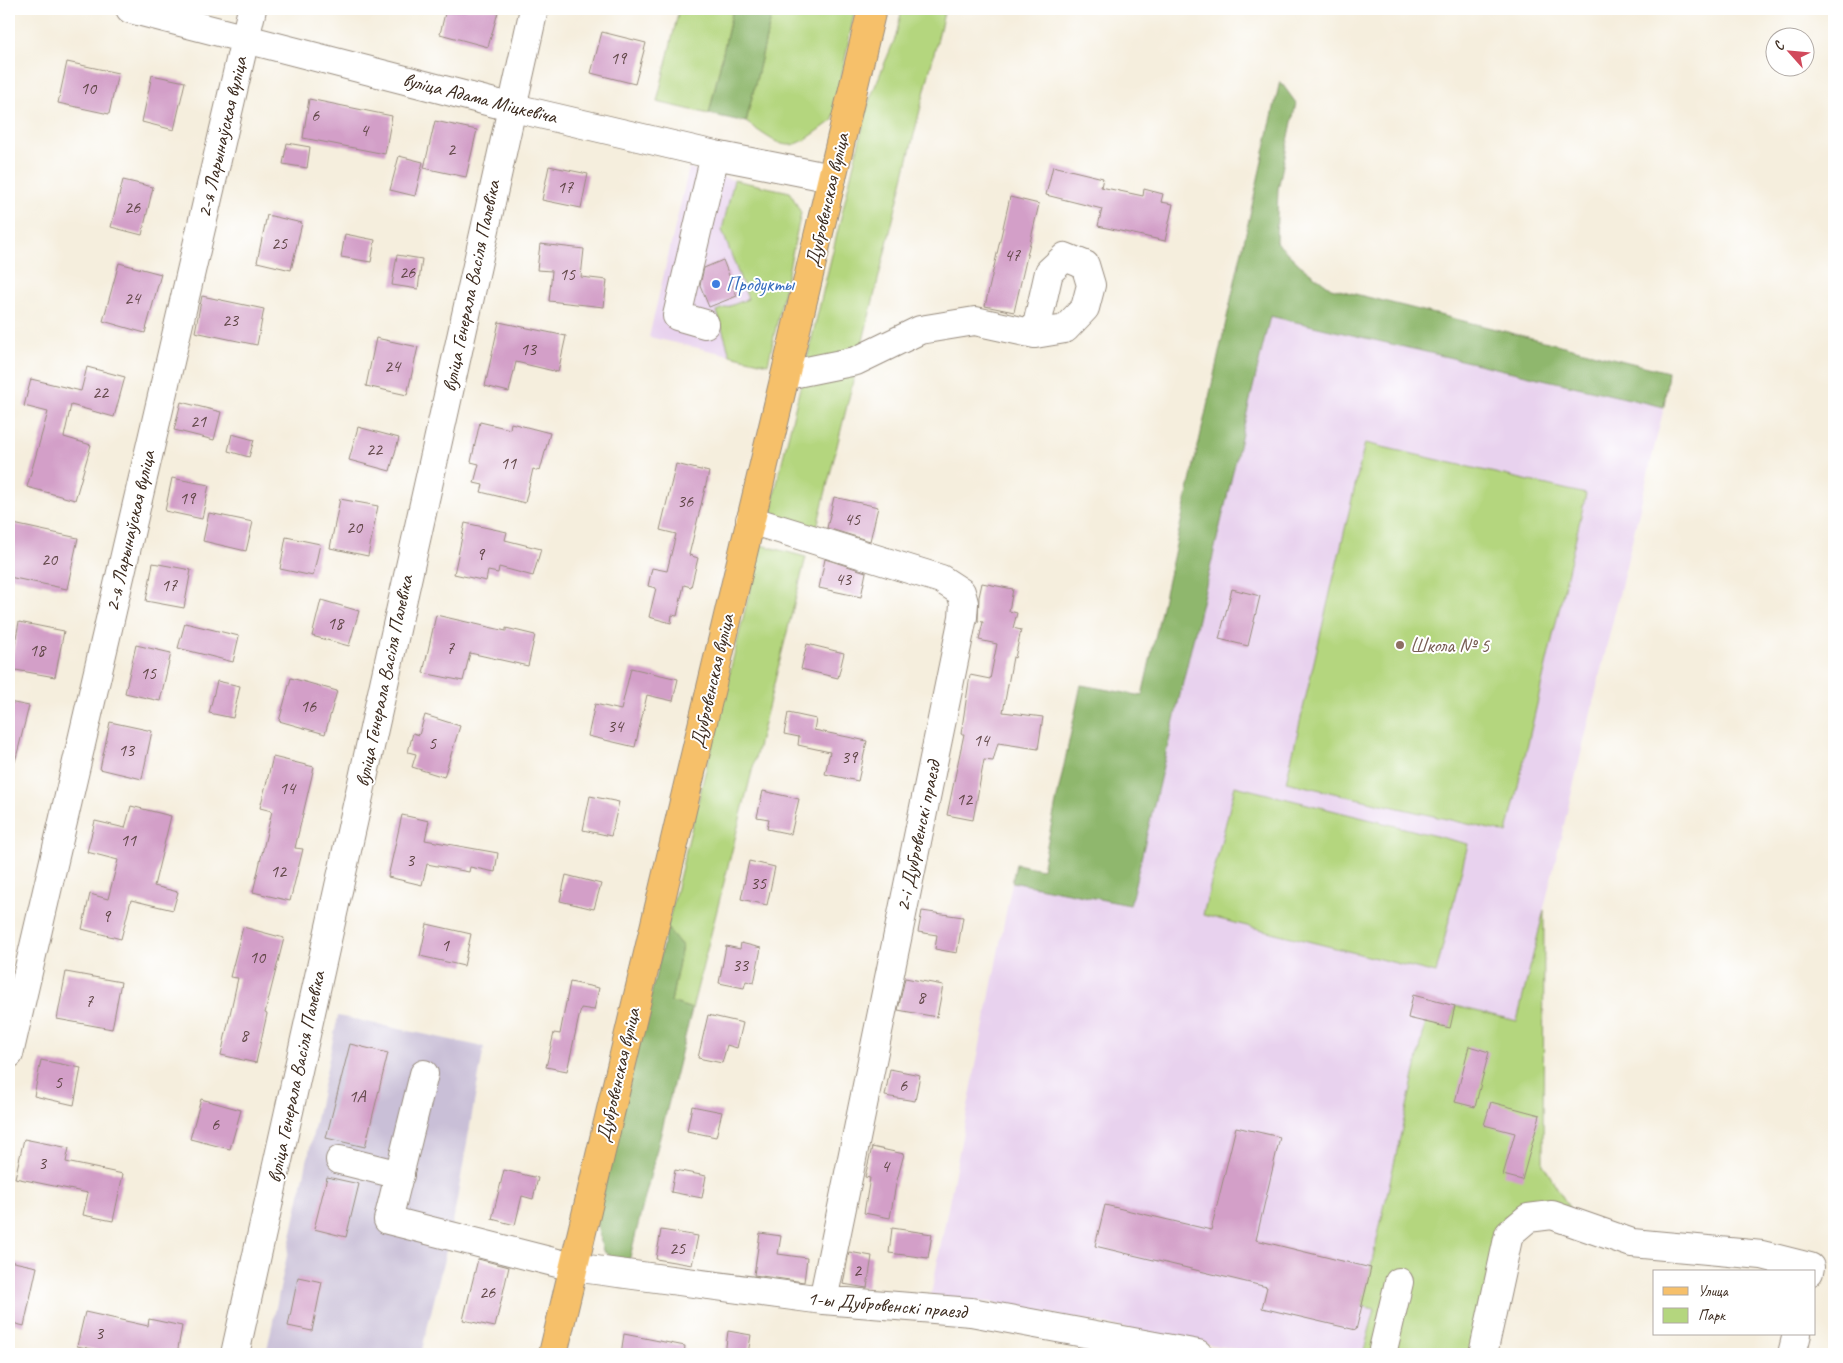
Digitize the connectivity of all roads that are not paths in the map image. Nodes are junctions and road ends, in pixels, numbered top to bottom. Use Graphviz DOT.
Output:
graph roads {
  1 [pos="130,9"];
  2 [pos="252,9"];
  3 [pos="534,9"];
  4 [pos="872,9"];
  5 [pos="246,37"];
  6 [pos="510,107"];
  7 [pos="716,155"];
  8 [pos="832,178"];
  9 [pos="705,324"];
  10 [pos="1035,334"];
  11 [pos="787,375"];
  12 [pos="750,520"];
  13 [pos="9,1054"];
  14 [pos="424,1074"];
  15 [pos="340,1160"];
  16 [pos="400,1175"];
  17 [pos="573,1267"];
  18 [pos="1809,1270"];
  19 [pos="1399,1282"];
  20 [pos="823,1300"];
  21 [pos="1797,1336"];
  22 [pos="235,1354"];
  23 [pos="553,1354"];
  24 [pos="1189,1354"];
  25 [pos="1382,1354"];
  26 [pos="1483,1354"];
  27 [pos="1792,1354"];
  1 -- 5 [label="street, вуліца Адама Міцкевіча"];
  2 -- 5 [label="street, 2-я Ларынаўская вуліца"];
  3 -- 6 [label="street, вуліца Генерала Васіля Палевіка"];
  4 -- 8 [label="main road, Дубровенская вуліца"];
  5 -- 6 [label="street, вуліца Адама Міцкевіча"];
  5 -- 13 [label="street, 2-я Ларынаўская вуліца"];
  6 -- 7 [label="street, вуліца Адама Міцкевіча"];
  6 -- 22 [label="street, вуліца Генерала Васіля Палевіка"];
  7 -- 8 [label="street, вуліца Адама Міцкевіча"];
  7 -- 9 [label="street"];
  8 -- 11 [label="main road, Дубровенская вуліца"];
  10 -- 11 [label="street"];
  11 -- 12 [label="main road, Дубровенская вуліца"];
  12 -- 17 [label="main road, Дубровенская вуліца"];
  12 -- 20 [label="street, 2-і Дубровенскі праезд"];
  14 -- 16 [label="street"];
  15 -- 16 [label="street"];
  16 -- 17 [label="street, 1-ы Дубровенскі праезд"];
  17 -- 20 [label="street, 1-ы Дубровенскі праезд"];
  17 -- 23 [label="main road, Дубровенская вуліца"];
  18 -- 26 [label="street"];
  19 -- 25 [label="street"];
  20 -- 24 [label="street, 1-ы Дубровенскі праезд"];
  21 -- 27 [label="street"];
}
